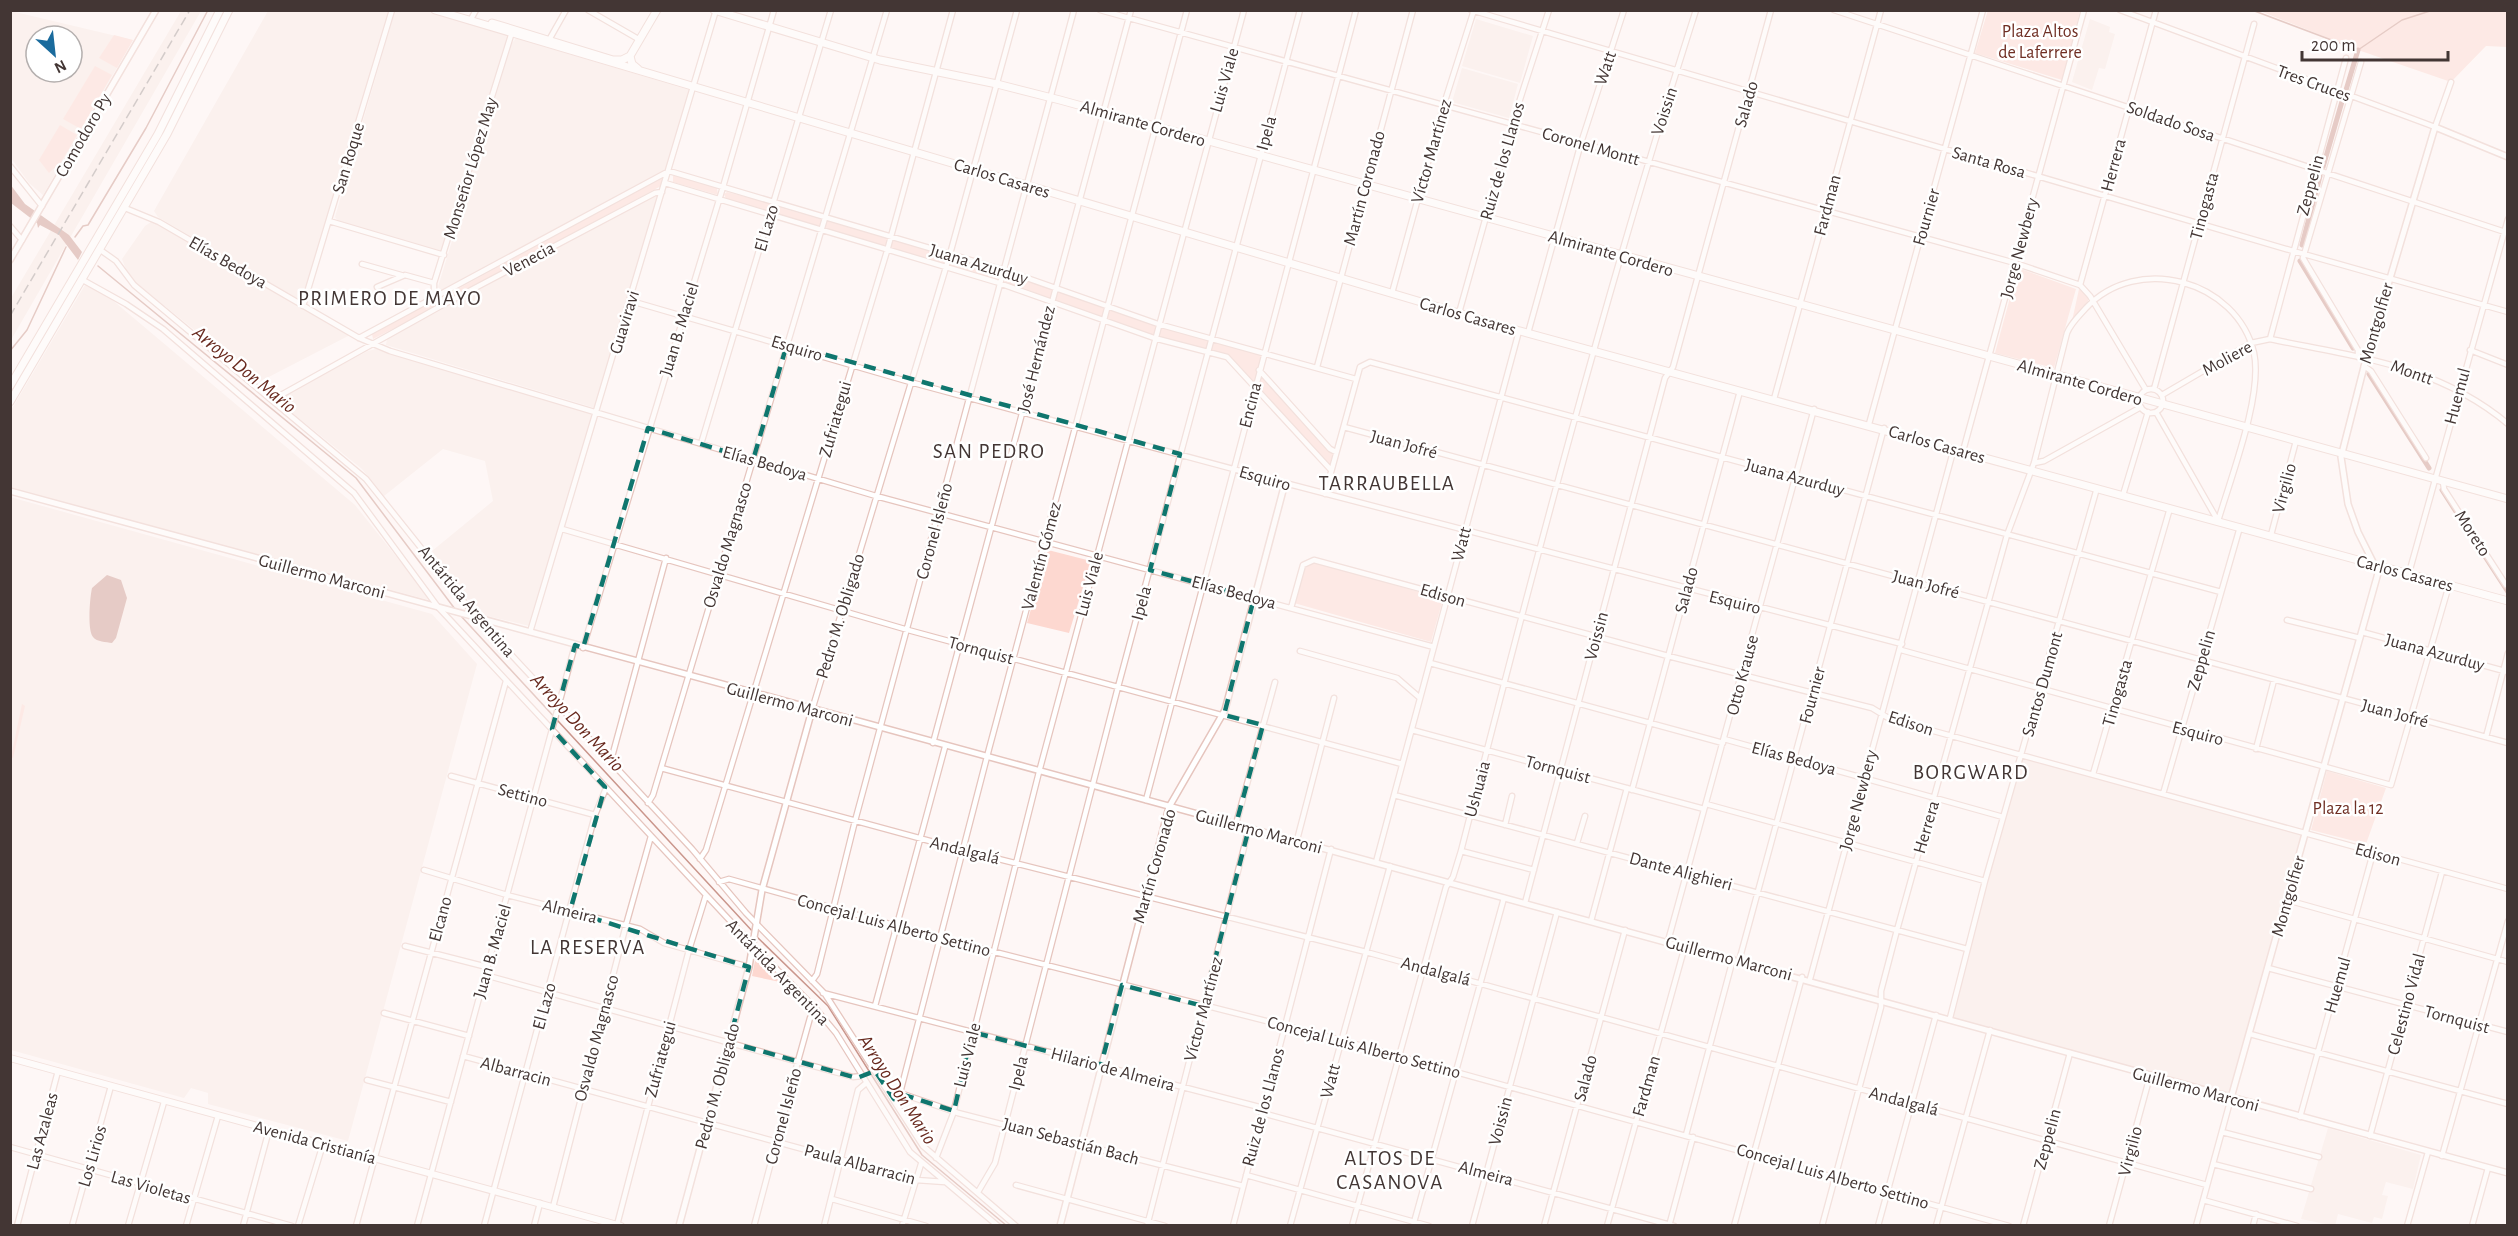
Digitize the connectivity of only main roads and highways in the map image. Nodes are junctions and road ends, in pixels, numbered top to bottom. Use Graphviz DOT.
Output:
graph roads {
  1 [pos="220,10"];
  2 [pos="229,10"];
  3 [pos="435,10"];
  4 [pos="450,10"];
  5 [pos="657,10"];
  6 [pos="716,11"];
  7 [pos="473,16"];
  8 [pos="512,32"];
  9 [pos="630,56"];
  10 [pos="640,71"];
  11 [pos="101,231"];
  12 [pos="99,249"];
  13 [pos="91,256"];
  14 [pos="86,264"];
  15 [pos="10,386"];
  16 [pos="10,402"];
  17 [pos="2508,499"];
  18 [pos="2508,601"];
  19 [pos="10,1058"];
  20 [pos="619,1225"];
  1 -- 11 [label="main road"];
  2 -- 12 [label="main road"];
  3 -- 7 [label="main road, Carlos Casares"];
  4 -- 7 [label="main road, Carlos Casares"];
  5 -- 9 [label="main road"];
  6 -- 17 [label="main road, Almirante Cordero"];
  7 -- 8 [label="main road, Carlos Casares"];
  8 -- 9 [label="main road, Carlos Casares"];
  8 -- 10 [label="main road, Carlos Casares"];
  9 -- 10 [label="main road"];
  10 -- 18 [label="main road, Carlos Casares"];
  11 -- 12 [label="main road"];
  11 -- 13 [label="main road"];
  12 -- 13 [label="main road"];
  13 -- 14 [label="main road"];
  14 -- 15 [label="main road"];
  14 -- 16 [label="main road"];
  19 -- 20 [label="main road, Avenida Cristianía"];
}
